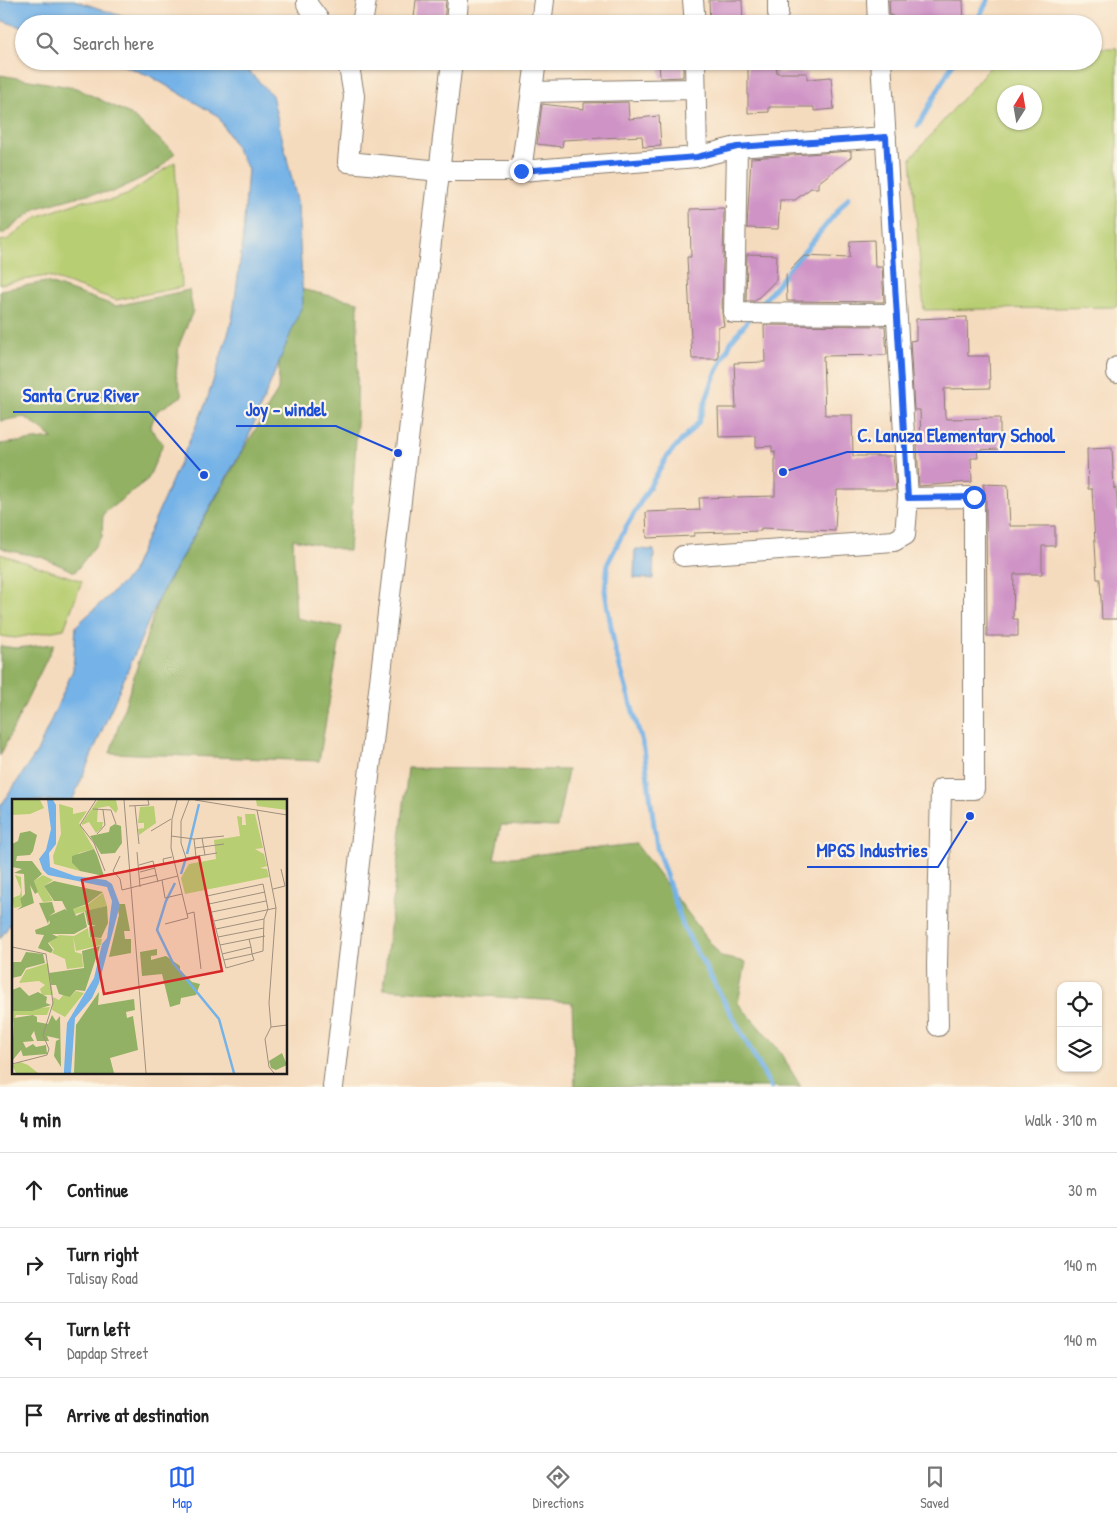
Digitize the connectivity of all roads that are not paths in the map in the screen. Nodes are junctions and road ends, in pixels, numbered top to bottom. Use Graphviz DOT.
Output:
graph roads {
  1 [pos="307,0"];
  2 [pos="366,0"];
  3 [pos="458,0"];
  4 [pos="544,0"];
  5 [pos="693,0"];
  6 [pos="877,0"];
  7 [pos="315,15"];
  8 [pos="364,15"];
  9 [pos="457,15"];
  10 [pos="542,15"];
  11 [pos="694,15"];
  12 [pos="878,15"];
  13 [pos="350,70"];
  14 [pos="451,70"];
  15 [pos="535,70"];
  16 [pos="695,70"];
  17 [pos="882,70"];
  18 [pos="695,88"];
  19 [pos="532,92"];
  20 [pos="886,137"];
  21 [pos="737,147"];
  22 [pos="697,157"];
  23 [pos="440,171"];
  24 [pos="521,171"];
  25 [pos="896,314"];
  26 [pos="1117,368"];
  27 [pos="1117,373"];
  28 [pos="908,498"];
  29 [pos="683,556"];
  30 [pos="938,1026"];
  31 [pos="333,1087"];
  1 -- 7 [label="street"];
  2 -- 8 [label="street"];
  3 -- 9 [label="street"];
  4 -- 10 [label="street"];
  5 -- 11 [label="street"];
  6 -- 12 [label="street"];
  13 -- 23 [label="street"];
  14 -- 23 [label="street"];
  15 -- 19 [label="street"];
  16 -- 18 [label="street"];
  17 -- 20 [label="street"];
  18 -- 19 [label="street"];
  18 -- 22 [label="street"];
  19 -- 24 [label="street"];
  20 -- 21 [label="street"];
  20 -- 25 [label="street"];
  21 -- 22 [label="street"];
  21 -- 25 [label="street"];
  22 -- 24 [label="street"];
  23 -- 24 [label="street"];
  23 -- 31 [label="street"];
  25 -- 28 [label="street"];
  26 -- 27 [label="street"];
  28 -- 29 [label="street"];
  28 -- 30 [label="street"];
}
